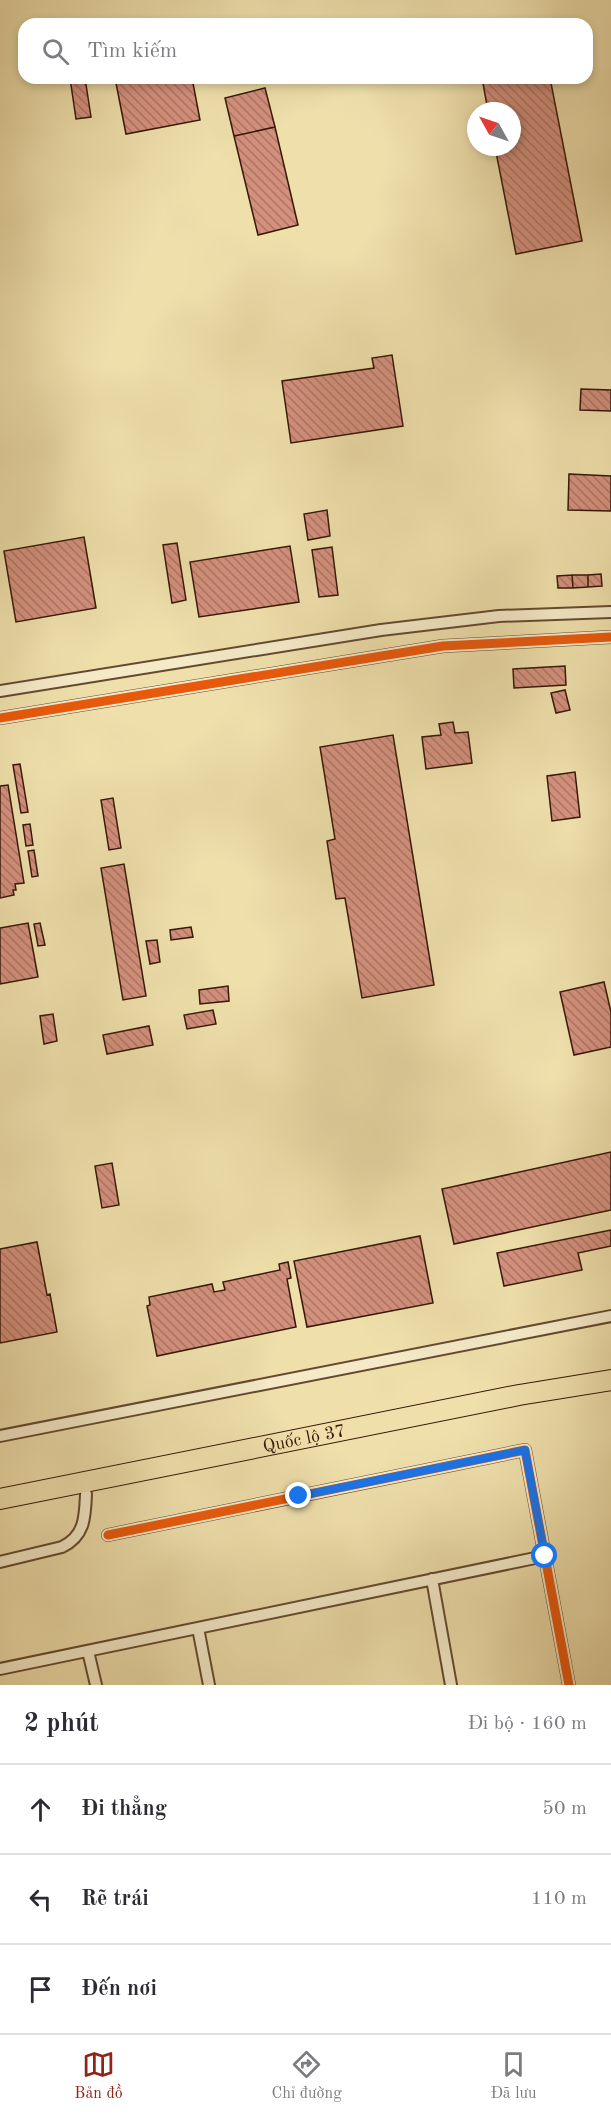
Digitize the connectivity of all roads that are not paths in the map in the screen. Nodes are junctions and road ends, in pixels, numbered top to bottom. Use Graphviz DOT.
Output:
graph roads {
  1 [pos="611,612"];
  2 [pos="611,637"];
  3 [pos="0,691"];
  4 [pos="0,718"];
  5 [pos="611,1316"];
  6 [pos="611,1380"];
  7 [pos="0,1436"];
  8 [pos="86,1494"];
  9 [pos="0,1499"];
  10 [pos="108,1535"];
  11 [pos="545,1556"];
  12 [pos="0,1562"];
  13 [pos="432,1579"];
  14 [pos="198,1628"];
  15 [pos="88,1651"];
  16 [pos="0,1669"];
  17 [pos="96,1685"];
  18 [pos="209,1685"];
  19 [pos="451,1685"];
  20 [pos="569,1685"];
  1 -- 3 [label="street"];
  2 -- 4 [label="street"];
  5 -- 7 [label="street"];
  6 -- 9 [label="highway, Quốc lộ 37"];
  8 -- 12 [label="street"];
  10 -- 11 [label="street"];
  11 -- 13 [label="street"];
  11 -- 20 [label="street"];
  13 -- 14 [label="street"];
  13 -- 19 [label="street"];
  14 -- 15 [label="street"];
  14 -- 18 [label="street"];
  15 -- 16 [label="street"];
  15 -- 17 [label="street"];
}
